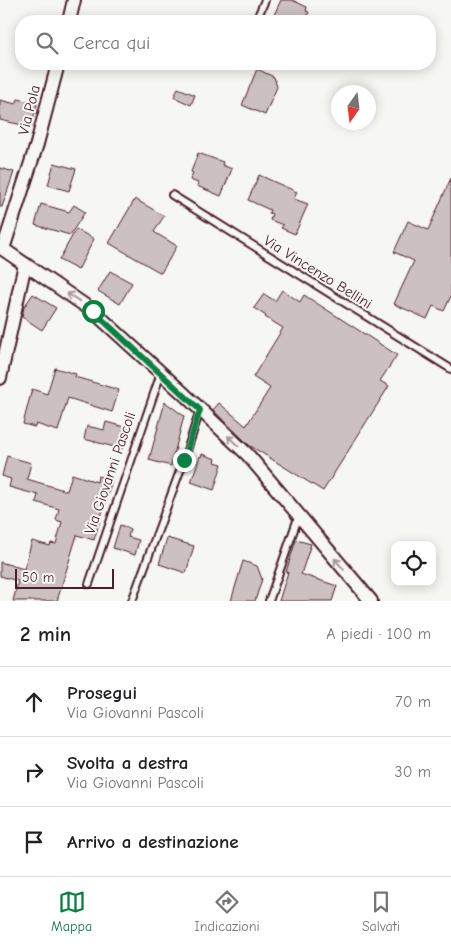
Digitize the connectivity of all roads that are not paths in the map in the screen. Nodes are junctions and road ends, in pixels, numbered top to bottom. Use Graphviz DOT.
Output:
graph roads {
  1 [pos="74,0"];
  2 [pos="265,0"];
  3 [pos="70,15"];
  4 [pos="259,15"];
  5 [pos="56,70"];
  6 [pos="172,195"];
  7 [pos="1,248"];
  8 [pos="25,264"];
  9 [pos="451,369"];
  10 [pos="161,373"];
  11 [pos="0,378"];
  12 [pos="200,410"];
  13 [pos="298,515"];
  14 [pos="90,584"];
  15 [pos="132,601"];
  16 [pos="269,601"];
  17 [pos="371,601"];
  1 -- 3 [label="street"];
  2 -- 4 [label="lane"];
  5 -- 7 [label="street, Via Pola"];
  6 -- 9 [label="lane, Via Vincenzo Bellini"];
  7 -- 8 [label="street"];
  10 -- 8 [label="street, one-way"];
  8 -- 11 [label="street"];
  10 -- 12 [label="street"];
  10 -- 14 [label="lane, Via Giovanni Pascoli"];
  13 -- 12 [label="street, one-way"];
  12 -- 15 [label="lane"];
  13 -- 16 [label="lane"];
  17 -- 13 [label="street, one-way"];
}
